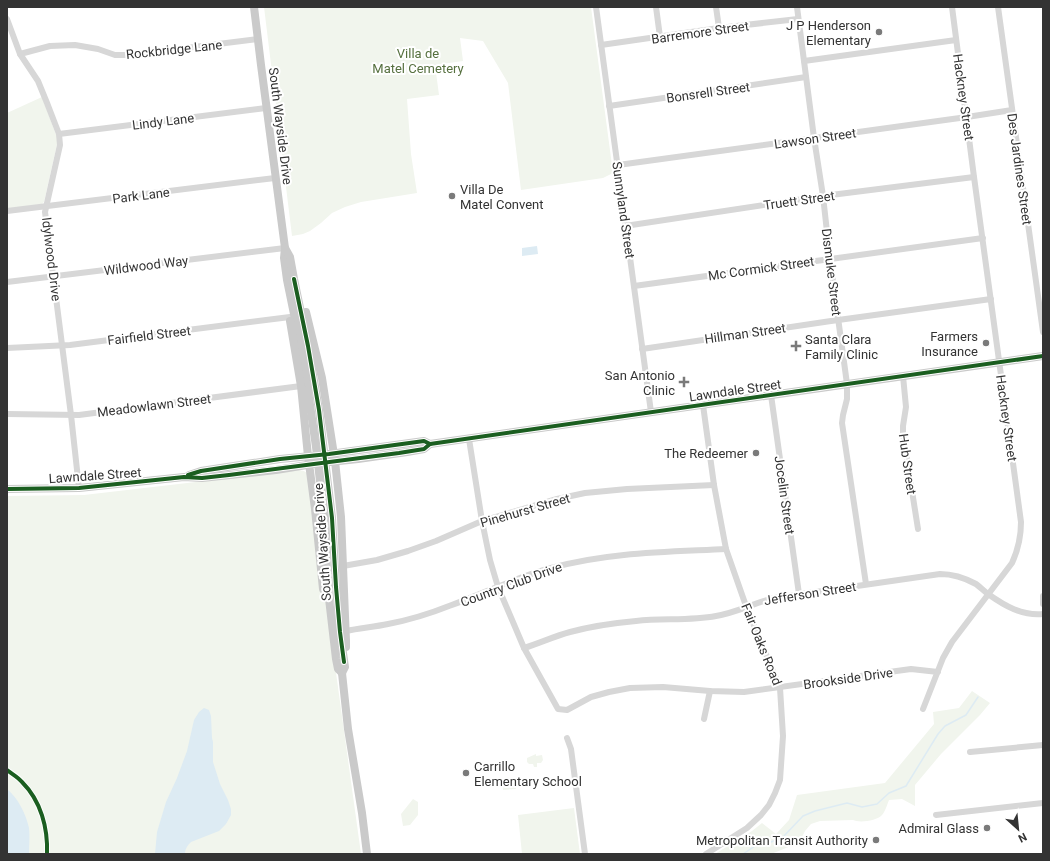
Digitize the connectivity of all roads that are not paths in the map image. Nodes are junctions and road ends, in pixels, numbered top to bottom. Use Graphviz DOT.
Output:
graph roads {
  1 [pos="254,7"];
  2 [pos="596,7"];
  3 [pos="656,7"];
  4 [pos="716,7"];
  5 [pos="797,7"];
  6 [pos="952,7"];
  7 [pos="998,7"];
  8 [pos="7,19"];
  9 [pos="798,19"];
  10 [pos="719,28"];
  11 [pos="660,37"];
  12 [pos="258,39"];
  13 [pos="956,40"];
  14 [pos="601,45"];
  15 [pos="20,54"];
  16 [pos="804,61"];
  17 [pos="806,77"];
  18 [pos="609,106"];
  19 [pos="266,108"];
  20 [pos="1012,110"];
  21 [pos="967,117"];
  22 [pos="59,134"];
  23 [pos="814,138"];
  24 [pos="618,165"];
  25 [pos="974,177"];
  26 [pos="275,178"];
  27 [pos="823,196"];
  28 [pos="47,206"];
  29 [pos="7,211"];
  30 [pos="625,226"];
  31 [pos="983,238"];
  32 [pos="285,248"];
  33 [pos="830,259"];
  34 [pos="54,276"];
  35 [pos="290,280"];
  36 [pos="7,282"];
  37 [pos="634,286"];
  38 [pos="991,299"];
  39 [pos="290,317"];
  40 [pos="838,320"];
  41 [pos="1043,332"];
  42 [pos="62,346"];
  43 [pos="7,348"];
  44 [pos="642,349"];
  45 [pos="1043,356"];
  46 [pos="1000,362"];
  47 [pos="903,376"];
  48 [pos="847,384"];
  49 [pos="301,386"];
  50 [pos="771,395"];
  51 [pos="703,405"];
  52 [pos="651,412"];
  53 [pos="7,414"];
  54 [pos="71,415"];
  55 [pos="469,439"];
  56 [pos="332,458"];
  57 [pos="311,460"];
  58 [pos="714,485"];
  59 [pos="79,488"];
  60 [pos="7,489"];
  61 [pos="482,521"];
  62 [pos="918,529"];
  63 [pos="726,549"];
  64 [pos="343,566"];
  65 [pos="866,584"];
  66 [pos="498,587"];
  67 [pos="799,594"];
  68 [pos="989,594"];
  69 [pos="1043,596"];
  70 [pos="1043,604"];
  71 [pos="746,606"];
  72 [pos="1043,614"];
  73 [pos="346,631"];
  74 [pos="524,648"];
  75 [pos="336,659"];
  76 [pos="344,662"];
  77 [pos="938,672"];
  78 [pos="342,673"];
  79 [pos="780,688"];
  80 [pos="710,691"];
  81 [pos="923,709"];
  82 [pos="704,719"];
  83 [pos="567,738"];
  84 [pos="1043,745"];
  85 [pos="970,752"];
  86 [pos="1043,803"];
  87 [pos="936,815"];
  88 [pos="367,854"];
  89 [pos="585,854"];
  90 [pos="706,854"];
  1 -- 12 [label="main road, South Wayside Drive"];
  2 -- 14 [label="street, Sunnyland Street"];
  3 -- 11 [label="street"];
  4 -- 10 [label="street"];
  5 -- 9 [label="street, Dismuke Street"];
  6 -- 13 [label="street, Hackney Street"];
  7 -- 20 [label="street, Des Jardines Street"];
  8 -- 15 [label="street, Idylwood Drive"];
  9 -- 10 [label="street, Barremore Street"];
  9 -- 16 [label="street, Dismuke Street"];
  10 -- 11 [label="street, Barremore Street"];
  11 -- 14 [label="street, Barremore Street"];
  12 -- 15 [label="street, Rockbridge Lane"];
  12 -- 19 [label="main road, South Wayside Drive"];
  13 -- 16 [label="street"];
  13 -- 21 [label="street, Hackney Street"];
  14 -- 18 [label="street, Sunnyland Street"];
  15 -- 22 [label="street, Idylwood Drive"];
  16 -- 17 [label="street, Dismuke Street"];
  17 -- 18 [label="street, Bonsrell Street"];
  17 -- 23 [label="street, Dismuke Street"];
  18 -- 24 [label="street, Sunnyland Street"];
  19 -- 22 [label="street, Lindy Lane"];
  19 -- 26 [label="main road, South Wayside Drive"];
  20 -- 21 [label="street, Lawson Street"];
  20 -- 41 [label="street, Des Jardines Street"];
  21 -- 23 [label="street, Lawson Street"];
  21 -- 25 [label="street, Hackney Street"];
  22 -- 28 [label="street, Idylwood Drive"];
  23 -- 24 [label="street, Lawson Street"];
  23 -- 27 [label="street, Dismuke Street"];
  24 -- 30 [label="street, Sunnyland Street"];
  25 -- 27 [label="street, Truett Street"];
  25 -- 31 [label="street, Hackney Street"];
  26 -- 28 [label="street, Park Lane"];
  26 -- 32 [label="main road, South Wayside Drive"];
  27 -- 30 [label="street, Truett Street"];
  27 -- 33 [label="street, Dismuke Street"];
  28 -- 29 [label="street, Park Lane"];
  28 -- 34 [label="street, Idylwood Drive"];
  30 -- 37 [label="street, Sunnyland Street"];
  31 -- 33 [label="street, Mc Cormick Street"];
  31 -- 38 [label="street, Hackney Street"];
  32 -- 34 [label="street, Wildwood Way"];
  32 -- 35 [label="main road, South Wayside Drive"];
  33 -- 37 [label="street, Mc Cormick Street"];
  33 -- 40 [label="street, Dismuke Street"];
  34 -- 36 [label="street, Wildwood Way"];
  34 -- 42 [label="street, Idylwood Drive"];
  35 -- 39 [label="main road"];
  35 -- 56 [label="main road"];
  35 -- 75 [label="main road, South Wayside Drive"];
  35 -- 76 [label="main road, South Wayside Drive"];
  37 -- 44 [label="street, Sunnyland Street"];
  38 -- 40 [label="street, Hillman Street"];
  38 -- 46 [label="street, Hackney Street"];
  39 -- 42 [label="street, Fairfield Street"];
  39 -- 49 [label="main road"];
  40 -- 44 [label="street, Hillman Street"];
  40 -- 48 [label="street, Dismuke Street"];
  42 -- 43 [label="street, Fairfield Street"];
  42 -- 54 [label="street, Idylwood Drive"];
  44 -- 52 [label="street, Sunnyland Street"];
  45 -- 46 [label="main road, Lawndale Street"];
  46 -- 47 [label="main road, Lawndale Street"];
  46 -- 68 [label="street, Hackney Street"];
  47 -- 48 [label="main road, Lawndale Street"];
  47 -- 62 [label="street, Hub Street"];
  48 -- 50 [label="main road, Lawndale Street"];
  48 -- 65 [label="street, Dismuke Street"];
  49 -- 54 [label="street, Meadowlawn Street"];
  49 -- 57 [label="main road"];
  50 -- 51 [label="main road, Lawndale Street"];
  50 -- 67 [label="street, Jocelin Street"];
  51 -- 52 [label="main road, Lawndale Street"];
  51 -- 58 [label="street, Fair Oaks Road"];
  52 -- 55 [label="main road, Lawndale Street"];
  53 -- 54 [label="street, Meadowlawn Street"];
  54 -- 59 [label="street, Idylwood Drive"];
  55 -- 56 [label="main road, Lawndale Street"];
  55 -- 61 [label="street"];
  56 -- 57 [label="main road, Lawndale Street, bridge"];
  56 -- 64 [label="main road"];
  57 -- 59 [label="main road, Lawndale Street"];
  57 -- 75 [label="main road"];
  58 -- 61 [label="street, Pinehurst Street"];
  58 -- 63 [label="street, Fair Oaks Road"];
  59 -- 60 [label="main road, Lawndale Street"];
  61 -- 64 [label="street, Pinehurst Street"];
  61 -- 66 [label="street"];
  63 -- 66 [label="street, Country Club Drive"];
  63 -- 71 [label="street, Fair Oaks Road"];
  64 -- 73 [label="main road"];
  65 -- 67 [label="street, Jefferson Street"];
  65 -- 68 [label="street, Jefferson Street"];
  66 -- 73 [label="street, Country Club Drive"];
  66 -- 74 [label="street"];
  67 -- 71 [label="street, Jefferson Street"];
  68 -- 72 [label="street, Jefferson Street"];
  68 -- 77 [label="street, Hackney Street"];
  69 -- 70 [label="street"];
  71 -- 74 [label="street, Jefferson Street"];
  71 -- 79 [label="street, Fair Oaks Road"];
  73 -- 76 [label="main road"];
  74 -- 80 [label="street, Brookside Drive"];
  75 -- 78 [label="main road, South Wayside Drive"];
  76 -- 78 [label="main road, South Wayside Drive"];
  77 -- 79 [label="street, Brookside Drive"];
  77 -- 81 [label="street, Hackney Street"];
  78 -- 88 [label="main road, South Wayside Drive"];
  79 -- 80 [label="street, Brookside Drive"];
  79 -- 90 [label="street, Fair Oaks Road"];
  80 -- 82 [label="street"];
  83 -- 89 [label="street"];
  84 -- 85 [label="street"];
  86 -- 87 [label="street"];
}
